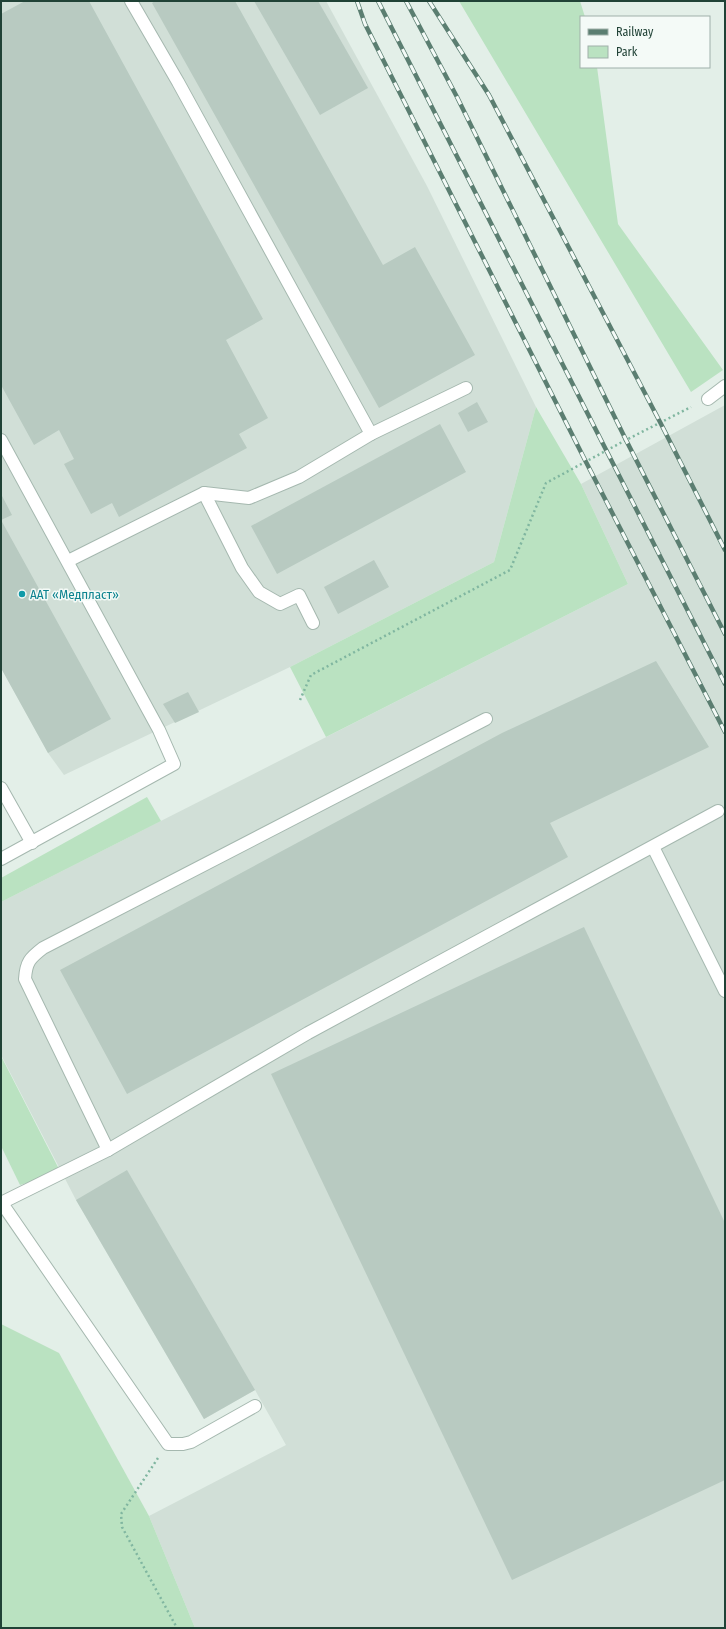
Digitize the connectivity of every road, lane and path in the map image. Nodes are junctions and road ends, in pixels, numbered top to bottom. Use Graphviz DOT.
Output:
graph roads {
  1 [pos="131,1"];
  2 [pos="725,386"];
  3 [pos="466,388"];
  4 [pos="708,399"];
  5 [pos="371,434"];
  6 [pos="1,440"];
  7 [pos="204,493"];
  8 [pos="68,562"];
  9 [pos="313,624"];
  10 [pos="300,700"];
  11 [pos="486,719"];
  12 [pos="1,788"];
  13 [pos="718,811"];
  14 [pos="32,843"];
  15 [pos="653,847"];
  16 [pos="1,859"];
  17 [pos="725,991"];
  18 [pos="108,1150"];
  19 [pos="1,1203"];
  20 [pos="255,1406"];
  21 [pos="168,1444"];
  22 [pos="177,1628"];
  1 -- 5 [label="lane"];
  2 -- 4 [label="lane"];
  3 -- 5 [label="lane"];
  4 -- 10 [label="path"];
  5 -- 7 [label="lane"];
  6 -- 8 [label="lane"];
  7 -- 8 [label="lane"];
  7 -- 9 [label="lane"];
  8 -- 14 [label="lane"];
  11 -- 18 [label="lane"];
  12 -- 14 [label="lane"];
  13 -- 15 [label="lane"];
  14 -- 16 [label="lane"];
  15 -- 17 [label="lane"];
  15 -- 18 [label="lane"];
  18 -- 19 [label="lane"];
  19 -- 21 [label="lane"];
  20 -- 21 [label="lane"];
  21 -- 22 [label="path"];
}
